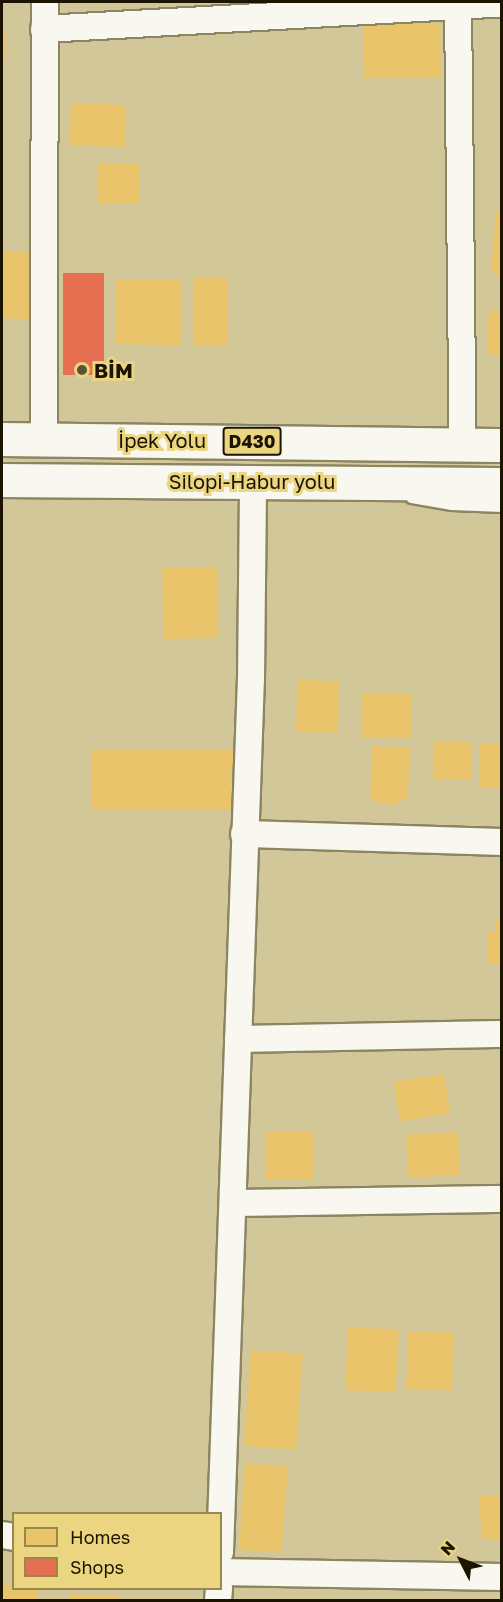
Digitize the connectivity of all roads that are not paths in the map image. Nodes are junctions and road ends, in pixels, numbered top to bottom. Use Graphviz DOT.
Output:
graph roads {
  1 [pos="45,2"];
  2 [pos="458,2"];
  3 [pos="501,3"];
  4 [pos="44,29"];
  5 [pos="2,439"];
  6 [pos="44,439"];
  7 [pos="463,444"];
  8 [pos="501,445"];
  9 [pos="2,480"];
  10 [pos="362,481"];
  11 [pos="253,482"];
  12 [pos="501,484"];
  13 [pos="501,506"];
  14 [pos="244,834"];
  15 [pos="501,842"];
  16 [pos="501,1034"];
  17 [pos="238,1038"];
  18 [pos="501,1199"];
  19 [pos="233,1203"];
  20 [pos="221,1512"];
  21 [pos="222,1572"];
  22 [pos="501,1577"];
  1 -- 4 [label="street"];
  2 -- 3 [label="street"];
  2 -- 4 [label="street"];
  2 -- 7 [label="street"];
  4 -- 6 [label="street"];
  5 -- 6 [label="highway, İpek Yolu / D430"];
  6 -- 7 [label="highway, İpek Yolu / D430"];
  7 -- 8 [label="highway, İpek Yolu / D430"];
  9 -- 11 [label="highway, Silopi-Habur yolu / D430"];
  10 -- 11 [label="highway, Silopi-Habur yolu / D430"];
  10 -- 12 [label="highway, Silopi-Habur yolu / D430"];
  10 -- 13 [label="lane"];
  11 -- 14 [label="street"];
  14 -- 15 [label="street"];
  14 -- 17 [label="street"];
  16 -- 17 [label="street"];
  17 -- 19 [label="street"];
  18 -- 19 [label="street"];
  19 -- 20 [label="street"];
  21 -- 22 [label="street"];
}
